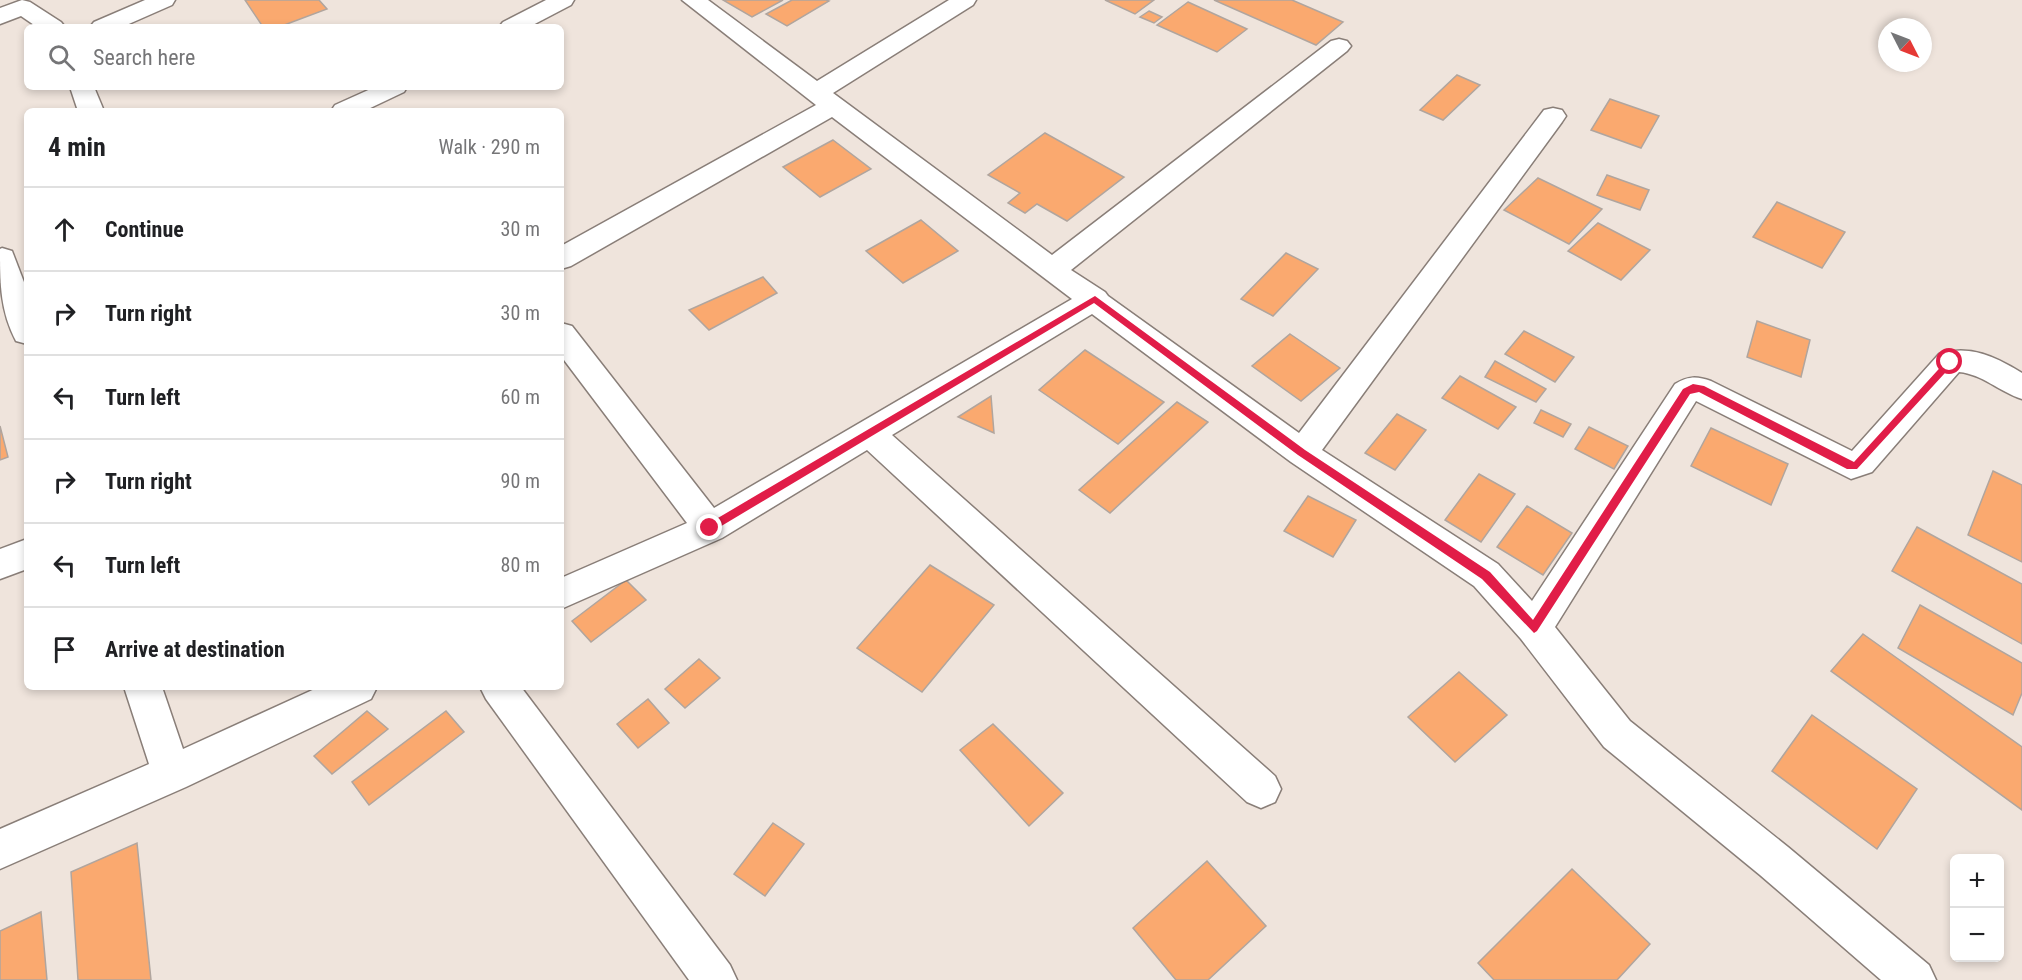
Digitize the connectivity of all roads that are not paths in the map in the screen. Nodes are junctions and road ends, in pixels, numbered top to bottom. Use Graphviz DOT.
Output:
graph roads {
  1 [pos="164,0"];
  2 [pos="563,0"];
  3 [pos="693,0"];
  4 [pos="965,0"];
  5 [pos="19,3"];
  6 [pos="0,17"];
  7 [pos="49,24"];
  8 [pos="109,24"];
  9 [pos="517,24"];
  10 [pos="1339,46"];
  11 [pos="83,90"];
  12 [pos="387,98"];
  13 [pos="826,99"];
  14 [pos="90,108"];
  15 [pos="354,108"];
  16 [pos="1553,116"];
  17 [pos="10,255"];
  18 [pos="564,257"];
  19 [pos="1052,270"];
  20 [pos="1095,299"];
  21 [pos="24,319"];
  22 [pos="564,338"];
  23 [pos="2022,387"];
  24 [pos="869,433"];
  25 [pos="1302,453"];
  26 [pos="710,528"];
  27 [pos="24,555"];
  28 [pos="0,564"];
  29 [pos="564,593"];
  30 [pos="1534,628"];
  31 [pos="144,690"];
  32 [pos="352,690"];
  33 [pos="501,690"];
  34 [pos="172,774"];
  35 [pos="1261,789"];
  36 [pos="0,849"];
  37 [pos="715,980"];
  38 [pos="1914,980"];
  1 -- 8 [label="street"];
  2 -- 9 [label="street"];
  3 -- 13 [label="street"];
  4 -- 13 [label="street"];
  5 -- 6 [label="street"];
  5 -- 7 [label="street"];
  10 -- 19 [label="street"];
  11 -- 14 [label="street"];
  12 -- 15 [label="street"];
  13 -- 18 [label="street"];
  13 -- 19 [label="street"];
  16 -- 25 [label="street"];
  17 -- 21 [label="street"];
  19 -- 20 [label="street"];
  20 -- 24 [label="street"];
  20 -- 25 [label="street"];
  22 -- 26 [label="street"];
  23 -- 30 [label="street"];
  24 -- 26 [label="street"];
  24 -- 35 [label="street"];
  25 -- 30 [label="street"];
  26 -- 29 [label="street"];
  27 -- 28 [label="street"];
  30 -- 38 [label="street"];
  31 -- 34 [label="street"];
  32 -- 34 [label="street"];
  33 -- 37 [label="street"];
  34 -- 36 [label="street"];
}
